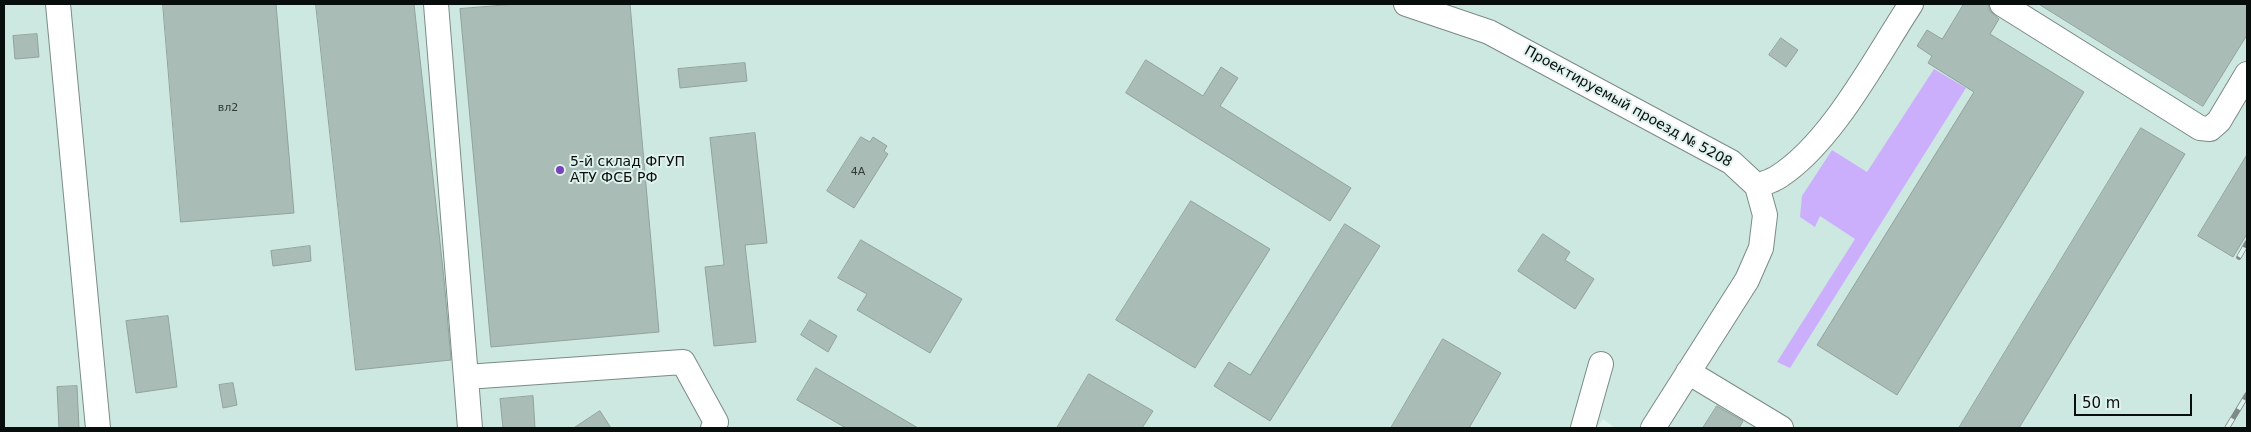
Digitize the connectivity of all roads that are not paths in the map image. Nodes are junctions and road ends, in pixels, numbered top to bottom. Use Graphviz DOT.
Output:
graph roads {
  1 [pos="58,4"];
  2 [pos="436,4"];
  3 [pos="1406,4"];
  4 [pos="1911,4"];
  5 [pos="2002,4"];
  6 [pos="2247,74"];
  7 [pos="1757,186"];
  8 [pos="1601,364"];
  9 [pos="1688,372"];
  10 [pos="466,377"];
  11 [pos="98,428"];
  12 [pos="470,428"];
  13 [pos="713,428"];
  14 [pos="1583,428"];
  15 [pos="1653,428"];
  16 [pos="1781,428"];
  1 -- 11 [label="street"];
  2 -- 10 [label="street"];
  3 -- 7 [label="street, Проектируемый проезд № 5208"];
  4 -- 7 [label="street"];
  5 -- 6 [label="street"];
  7 -- 9 [label="street"];
  8 -- 14 [label="street"];
  9 -- 15 [label="street"];
  9 -- 16 [label="street"];
  10 -- 12 [label="street"];
  10 -- 13 [label="street"];
}
